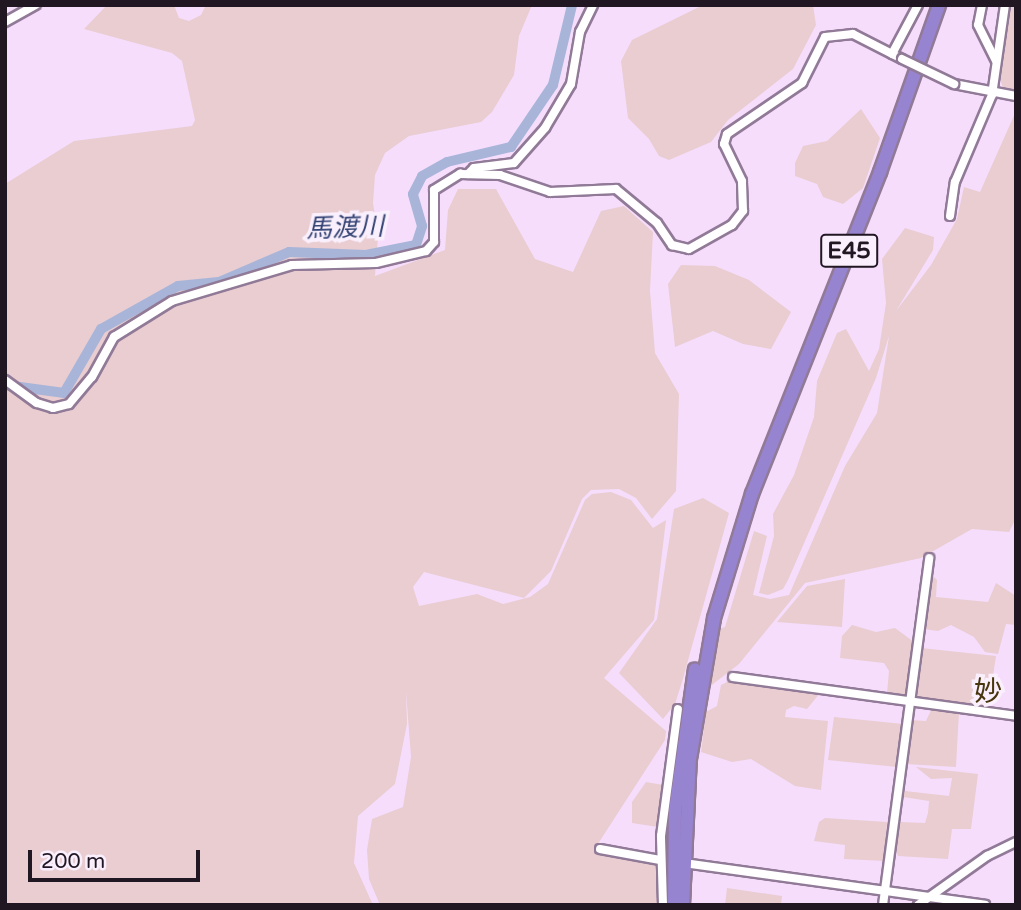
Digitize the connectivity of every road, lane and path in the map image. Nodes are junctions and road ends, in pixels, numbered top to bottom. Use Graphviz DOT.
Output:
graph roads {
  1 [pos="36,5"];
  2 [pos="593,5"];
  3 [pos="918,5"];
  4 [pos="939,5"];
  5 [pos="982,5"];
  6 [pos="1004,5"];
  7 [pos="5,22"];
  8 [pos="892,54"];
  9 [pos="996,61"];
  10 [pos="992,95"];
  11 [pos="1016,96"];
  12 [pos="468,174"];
  13 [pos="950,216"];
  14 [pos="5,380"];
  15 [pos="752,494"];
  16 [pos="929,558"];
  17 [pos="733,677"];
  18 [pos="910,701"];
  19 [pos="678,709"];
  20 [pos="1016,716"];
  21 [pos="1016,842"];
  22 [pos="600,849"];
  23 [pos="660,860"];
  24 [pos="691,864"];
  25 [pos="886,890"];
  26 [pos="933,898"];
  27 [pos="663,905"];
  28 [pos="674,905"];
  29 [pos="683,905"];
  30 [pos="883,905"];
  31 [pos="918,905"];
  32 [pos="985,905"];
  1 -- 7 [label="street"];
  2 -- 12 [label="street"];
  3 -- 8 [label="street"];
  4 -- 15 [label="highway, E45"];
  5 -- 9 [label="street"];
  6 -- 9 [label="street"];
  8 -- 10 [label="street, bridge"];
  8 -- 12 [label="street"];
  9 -- 10 [label="street"];
  10 -- 11 [label="street"];
  10 -- 13 [label="street"];
  12 -- 14 [label="street"];
  15 -- 28 [label="highway, E45"];
  15 -- 29 [label="highway, E45"];
  16 -- 18 [label="street"];
  17 -- 18 [label="street"];
  18 -- 20 [label="street"];
  18 -- 25 [label="street"];
  19 -- 23 [label="street"];
  21 -- 26 [label="street"];
  22 -- 23 [label="street"];
  23 -- 27 [label="street"];
  24 -- 25 [label="street"];
  25 -- 26 [label="street"];
  25 -- 30 [label="street"];
  26 -- 31 [label="street"];
  26 -- 32 [label="street"];
}
